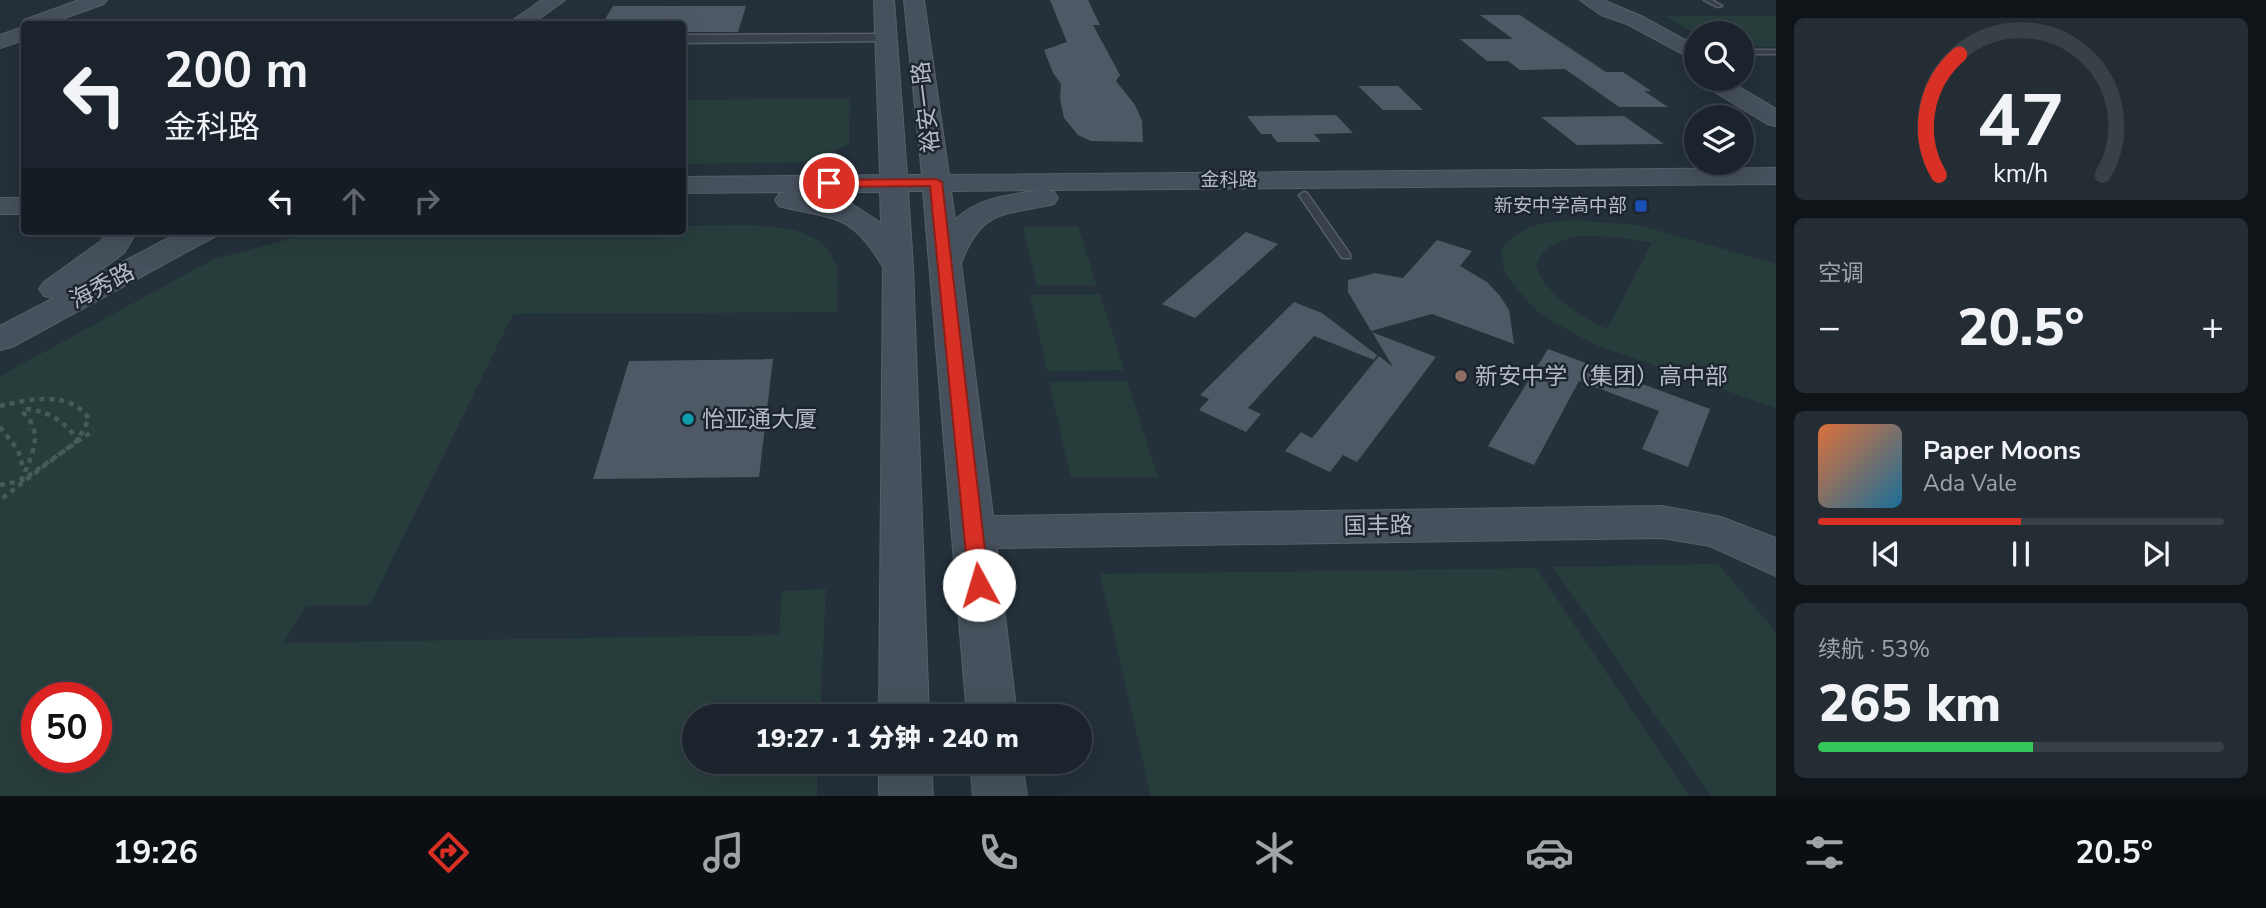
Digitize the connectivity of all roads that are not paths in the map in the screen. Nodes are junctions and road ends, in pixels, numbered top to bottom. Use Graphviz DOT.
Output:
graph roads {
  1 [pos="97,0"];
  2 [pos="112,0"];
  3 [pos="555,0"];
  4 [pos="574,0"];
  5 [pos="884,0"];
  6 [pos="914,0"];
  7 [pos="1707,0"];
  8 [pos="1599,5"];
  9 [pos="1719,6"];
  10 [pos="39,21"];
  11 [pos="55,21"];
  12 [pos="524,21"];
  13 [pos="544,21"];
  14 [pos="21,28"];
  15 [pos="21,34"];
  16 [pos="0,36"];
  17 [pos="885,38"];
  18 [pos="686,39"];
  19 [pos="0,42"];
  20 [pos="1684,52"];
  21 [pos="1754,52"];
  22 [pos="1776,52"];
  23 [pos="1754,89"];
  24 [pos="1730,91"];
  25 [pos="1776,102"];
  26 [pos="1776,119"];
  27 [pos="892,135"];
  28 [pos="929,135"];
  29 [pos="1769,183"];
  30 [pos="686,185"];
  31 [pos="1060,189"];
  32 [pos="895,190"];
  33 [pos="937,190"];
  34 [pos="0,191"];
  35 [pos="21,191"];
  36 [pos="784,191"];
  37 [pos="1304,195"];
  38 [pos="686,200"];
  39 [pos="0,206"];
  40 [pos="21,206"];
  41 [pos="120,235"];
  42 [pos="159,235"];
  43 [pos="197,235"];
  44 [pos="222,235"];
  45 [pos="1346,256"];
  46 [pos="946,263"];
  47 [pos="898,267"];
  48 [pos="70,303"];
  49 [pos="32,304"];
  50 [pos="0,321"];
  51 [pos="0,340"];
  52 [pos="974,532"];
  53 [pos="1776,559"];
  54 [pos="904,704"];
  55 [pos="991,704"];
  56 [pos="905,774"];
  57 [pos="997,774"];
  58 [pos="906,796"];
  59 [pos="1000,796"];
  1 -- 10 [label="main road"];
  2 -- 11 [label="main road"];
  3 -- 12 [label="main road"];
  4 -- 13 [label="main road"];
  5 -- 17 [label="main road, 裕安一路"];
  6 -- 28 [label="main road, 裕安一路"];
  7 -- 9 [label="lane"];
  8 -- 20 [label="main road"];
  14 -- 16 [label="main road"];
  15 -- 19 [label="main road"];
  17 -- 18 [label="street"];
  17 -- 27 [label="main road, 裕安一路"];
  21 -- 22 [label="lane"];
  23 -- 25 [label="main road"];
  24 -- 26 [label="main road"];
  27 -- 32 [label="main road, 裕安一路"];
  27 -- 36 [label="main road"];
  28 -- 31 [label="main road"];
  28 -- 33 [label="main road, 裕安一路"];
  29 -- 31 [label="main road, 金科路"];
  29 -- 37 [label="main road, 金科路"];
  30 -- 36 [label="main road, 金科路"];
  31 -- 33 [label="main road, 金科路"];
  31 -- 37 [label="main road, 金科路"];
  31 -- 46 [label="main road"];
  32 -- 33 [label="main road, 金科路"];
  32 -- 36 [label="main road, 金科路"];
  32 -- 47 [label="main road, 裕安一路"];
  33 -- 46 [label="main road, 裕安一路"];
  34 -- 35 [label="main road"];
  36 -- 38 [label="main road, 金科路"];
  36 -- 47 [label="main road"];
  37 -- 45 [label="lane"];
  39 -- 40 [label="main road"];
  41 -- 49 [label="main road"];
  42 -- 49 [label="main road, 海秀路"];
  43 -- 48 [label="main road, 海秀路"];
  44 -- 48 [label="main road"];
  46 -- 52 [label="main road, 裕安一路"];
  47 -- 54 [label="main road, 裕安一路"];
  48 -- 51 [label="main road, 海秀路"];
  49 -- 50 [label="main road, 海秀路"];
  52 -- 53 [label="main road, 国丰路"];
  52 -- 55 [label="main road, 裕安一路"];
  56 -- 58 [label="main road"];
  57 -- 59 [label="main road"];
}
